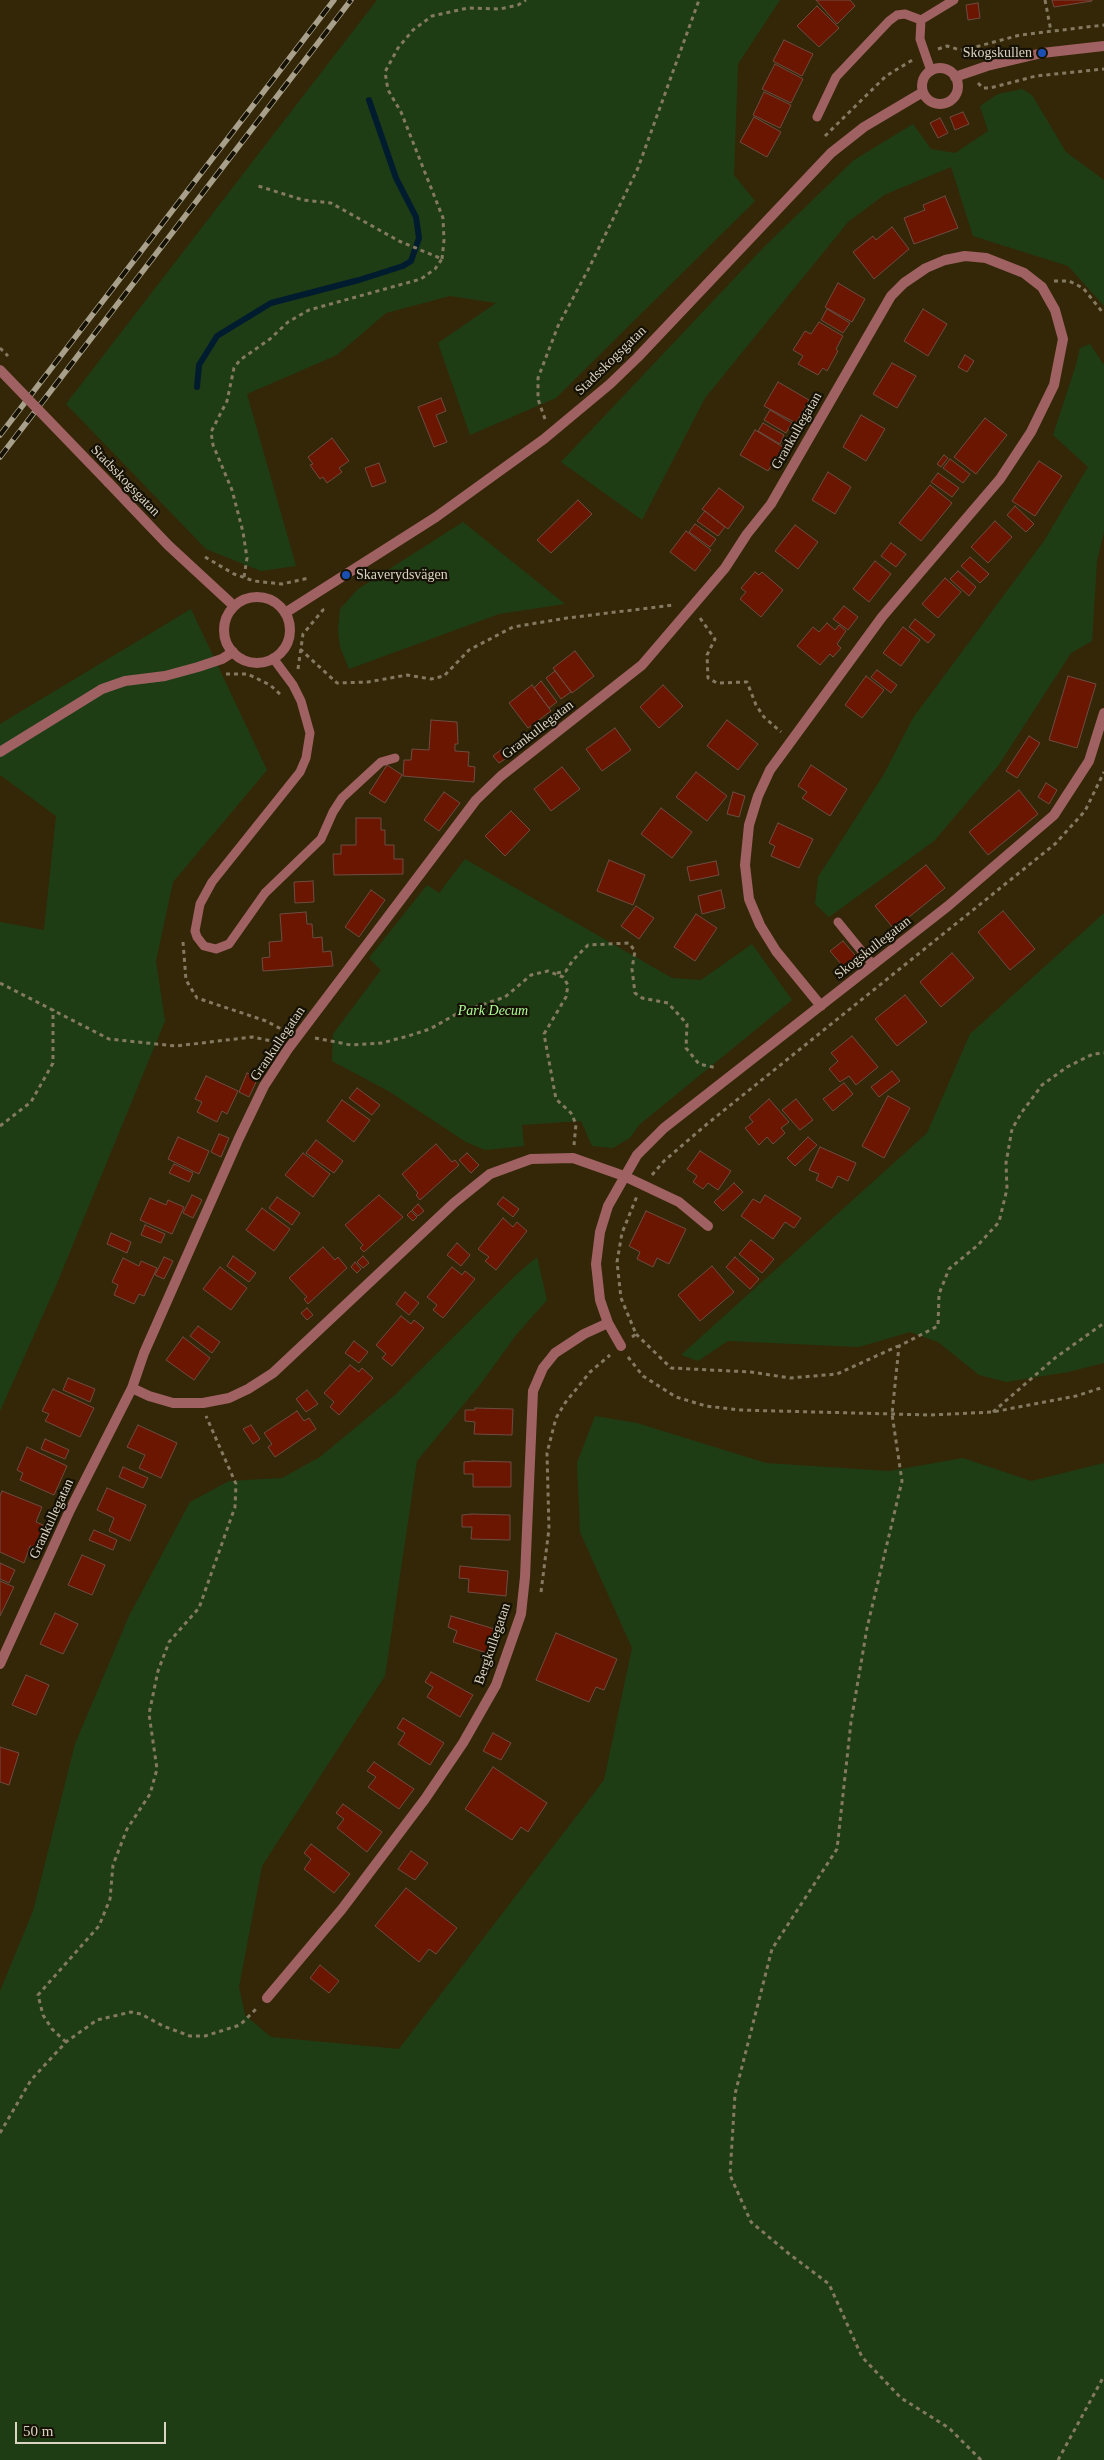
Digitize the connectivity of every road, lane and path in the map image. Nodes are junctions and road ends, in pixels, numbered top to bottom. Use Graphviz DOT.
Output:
graph roads {
  1 [pos="526,0"];
  2 [pos="699,0"];
  3 [pos="954,0"];
  4 [pos="1045,0"];
  5 [pos="922,20"];
  6 [pos="1104,25"];
  7 [pos="1050,30"];
  8 [pos="1104,46"];
  9 [pos="939,48"];
  10 [pos="910,60"];
  11 [pos="1104,69"];
  12 [pos="931,70"];
  13 [pos="955,77"];
  14 [pos="979,85"];
  15 [pos="923,92"];
  16 [pos="817,117"];
  17 [pos="822,140"];
  18 [pos="255,185"];
  19 [pos="442,259"];
  20 [pos="1042,287"];
  21 [pos="1104,314"];
  22 [pos="0,370"];
  23 [pos="552,414"];
  24 [pos="546,420"];
  25 [pos="538,426"];
  26 [pos="203,556"];
  27 [pos="244,577"];
  28 [pos="312,577"];
  29 [pos="234,606"];
  30 [pos="692,609"];
  31 [pos="323,610"];
  32 [pos="285,613"];
  33 [pos="300,649"];
  34 [pos="233,652"];
  35 [pos="273,658"];
  36 [pos="298,669"];
  37 [pos="220,676"];
  38 [pos="287,701"];
  39 [pos="1104,713"];
  40 [pos="792,739"];
  41 [pos="0,752"];
  42 [pos="395,758"];
  43 [pos="1104,772"];
  44 [pos="838,922"];
  45 [pos="183,933"];
  46 [pos="873,965"];
  47 [pos="555,974"];
  48 [pos="0,983"];
  49 [pos="821,1006"];
  50 [pos="52,1010"];
  51 [pos="300,1033"];
  52 [pos="288,1049"];
  53 [pos="1104,1053"];
  54 [pos="721,1069"];
  55 [pos="0,1126"];
  56 [pos="572,1158"];
  57 [pos="624,1176"];
  58 [pos="644,1184"];
  59 [pos="708,1226"];
  60 [pos="608,1323"];
  61 [pos="1104,1323"];
  62 [pos="636,1334"];
  63 [pos="621,1346"];
  64 [pos="899,1346"];
  65 [pos="1104,1387"];
  66 [pos="132,1388"];
  67 [pos="203,1403"];
  68 [pos="993,1412"];
  69 [pos="892,1414"];
  70 [pos="540,1599"];
  71 [pos="0,1664"];
  72 [pos="267,1998"];
  73 [pos="66,2042"];
  74 [pos="0,2133"];
  75 [pos="1104,2376"];
  76 [pos="981,2460"];
  77 [pos="1058,2460"];
  1 -- 19 [label="path"];
  2 -- 24 [label="path"];
  3 -- 5 [label="lane"];
  4 -- 7 [label="path"];
  5 -- 12 [label="lane"];
  5 -- 16 [label="lane"];
  6 -- 7 [label="path"];
  7 -- 9 [label="path"];
  8 -- 13 [label="street"];
  10 -- 17 [label="path"];
  11 -- 14 [label="path"];
  12 -- 13 [label="street"];
  12 -- 15 [label="street"];
  13 -- 15 [label="street"];
  15 -- 32 [label="street, Stadsskogsgatan"];
  18 -- 19 [label="path"];
  19 -- 27 [label="path"];
  20 -- 21 [label="path"];
  20 -- 30 [label="street, Grankullegatan"];
  20 -- 40 [label="street, Grankullegatan"];
  22 -- 29 [label="street, Stadsskogsgatan, bridge"];
  23 -- 24 [label="path"];
  24 -- 25 [label="path"];
  26 -- 27 [label="path"];
  27 -- 28 [label="path"];
  29 -- 32 [label="street"];
  29 -- 34 [label="street"];
  30 -- 33 [label="path"];
  30 -- 40 [label="path"];
  30 -- 51 [label="street, Grankullegatan"];
  31 -- 33 [label="path"];
  32 -- 35 [label="street"];
  33 -- 36 [label="path"];
  34 -- 35 [label="street"];
  34 -- 41 [label="street"];
  35 -- 42 [label="lane"];
  37 -- 38 [label="path"];
  39 -- 46 [label="street, Skogskullegatan"];
  40 -- 49 [label="street, Grankullegatan"];
  43 -- 58 [label="path"];
  44 -- 46 [label="lane"];
  45 -- 51 [label="path"];
  46 -- 49 [label="street, Skogskullegatan"];
  47 -- 51 [label="path"];
  47 -- 54 [label="path"];
  47 -- 56 [label="path"];
  48 -- 50 [label="path"];
  49 -- 57 [label="street, Skogskullegatan"];
  50 -- 52 [label="path"];
  50 -- 55 [label="path"];
  51 -- 52 [label="street, Grankullegatan"];
  52 -- 66 [label="street, Grankullegatan"];
  53 -- 64 [label="path"];
  56 -- 57 [label="street"];
  56 -- 67 [label="street"];
  57 -- 58 [label="street"];
  57 -- 60 [label="street, Skogskullegatan"];
  58 -- 59 [label="street"];
  58 -- 62 [label="path"];
  60 -- 63 [label="street, Skogskullegatan"];
  60 -- 72 [label="street, Bergkullegatan"];
  61 -- 68 [label="path"];
  62 -- 63 [label="path"];
  62 -- 64 [label="path"];
  63 -- 69 [label="path"];
  63 -- 70 [label="path"];
  64 -- 69 [label="path"];
  65 -- 68 [label="path"];
  66 -- 67 [label="street"];
  66 -- 71 [label="street, Grankullegatan"];
  67 -- 73 [label="path"];
  68 -- 69 [label="path"];
  69 -- 76 [label="path"];
  72 -- 73 [label="path"];
  73 -- 74 [label="path"];
  75 -- 77 [label="path"];
}
